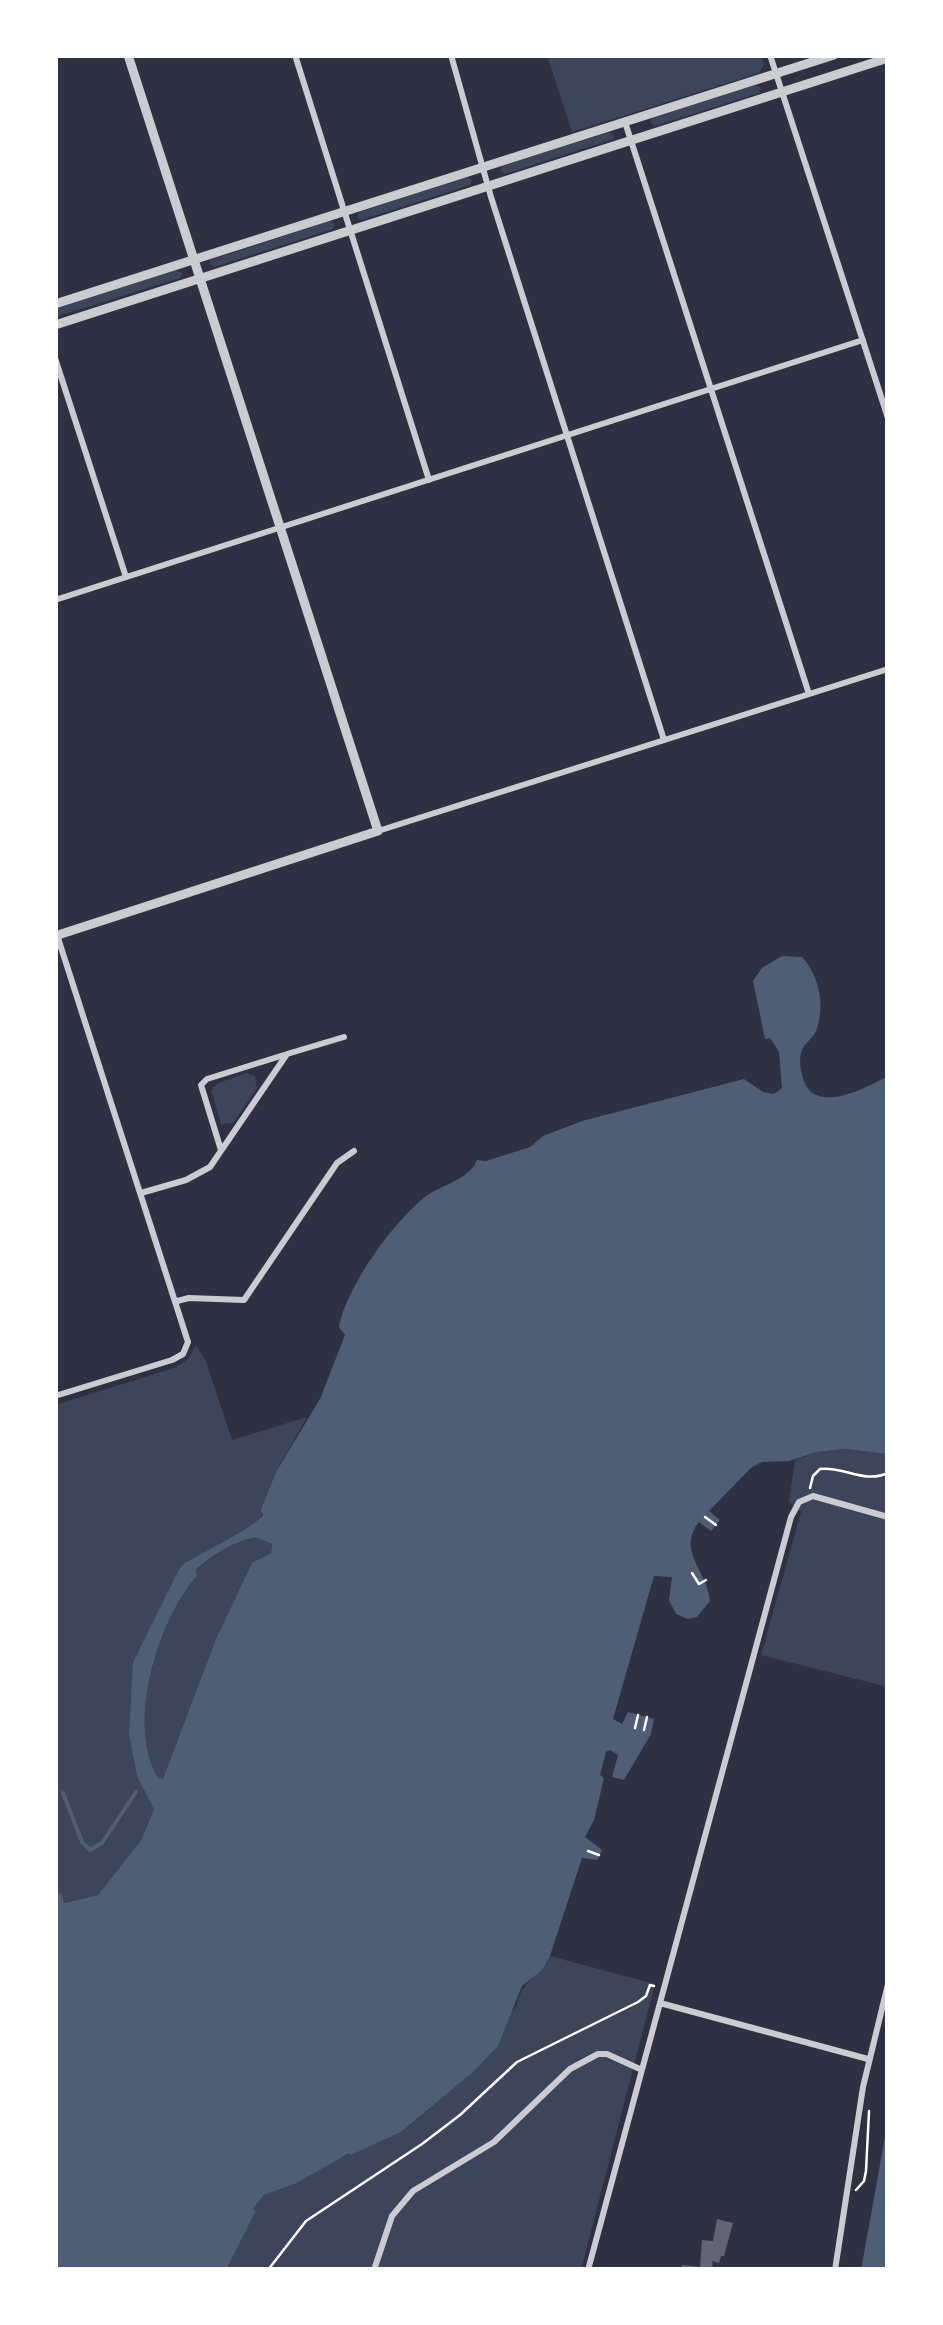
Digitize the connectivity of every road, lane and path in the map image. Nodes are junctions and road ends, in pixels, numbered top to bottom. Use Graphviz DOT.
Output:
graph roads {
  1 [pos="128,55"];
  2 [pos="295,55"];
  3 [pos="451,55"];
  4 [pos="770,55"];
  5 [pos="834,55"];
  6 [pos="888,58"];
  7 [pos="776,74"];
  8 [pos="782,92"];
  9 [pos="625,122"];
  10 [pos="630,140"];
  11 [pos="484,166"];
  12 [pos="488,184"];
  13 [pos="344,212"];
  14 [pos="350,231"];
  15 [pos="194,260"];
  16 [pos="200,279"];
  17 [pos="55,304"];
  18 [pos="55,325"];
  19 [pos="863,340"];
  20 [pos="55,358"];
  21 [pos="710,388"];
  22 [pos="888,418"];
  23 [pos="566,434"];
  24 [pos="429,480"];
  25 [pos="280,528"];
  26 [pos="126,578"];
  27 [pos="55,600"];
  28 [pos="888,669"];
  29 [pos="808,694"];
  30 [pos="664,740"];
  31 [pos="378,831"];
  32 [pos="56,935"];
  33 [pos="344,1037"];
  34 [pos="287,1054"];
  35 [pos="221,1151"];
  36 [pos="354,1151"];
  37 [pos="141,1193"];
  38 [pos="177,1301"];
  39 [pos="55,1396"];
  40 [pos="888,1473"];
  41 [pos="806,1498"];
  42 [pos="705,1517"];
  43 [pos="888,1517"];
  44 [pos="716,1525"];
  45 [pos="692,1573"];
  46 [pos="706,1580"];
  47 [pos="638,1715"];
  48 [pos="647,1717"];
  49 [pos="635,1728"];
  50 [pos="644,1730"];
  51 [pos="588,1851"];
  52 [pos="599,1855"];
  53 [pos="888,1984"];
  54 [pos="664,1989"];
  55 [pos="660,2003"];
  56 [pos="868,2059"];
  57 [pos="642,2070"];
  58 [pos="870,2102"];
  59 [pos="854,2193"];
  60 [pos="268,2270"];
  61 [pos="374,2270"];
  62 [pos="588,2270"];
  63 [pos="835,2270"];
  1 -- 15 [label="street"];
  2 -- 13 [label="street"];
  3 -- 11 [label="street"];
  4 -- 7 [label="street"];
  5 -- 7 [label="street"];
  6 -- 8 [label="street"];
  7 -- 8 [label="street"];
  7 -- 9 [label="street"];
  8 -- 10 [label="street"];
  8 -- 19 [label="street"];
  9 -- 10 [label="street"];
  9 -- 11 [label="street"];
  10 -- 12 [label="street"];
  10 -- 21 [label="street"];
  11 -- 12 [label="street"];
  11 -- 13 [label="street"];
  12 -- 14 [label="street"];
  12 -- 23 [label="street"];
  13 -- 14 [label="street"];
  13 -- 15 [label="street"];
  14 -- 16 [label="street"];
  14 -- 24 [label="street"];
  15 -- 16 [label="street"];
  15 -- 17 [label="street"];
  16 -- 18 [label="street"];
  16 -- 25 [label="street"];
  19 -- 21 [label="street"];
  19 -- 22 [label="street"];
  20 -- 26 [label="street"];
  21 -- 23 [label="street"];
  21 -- 29 [label="street"];
  23 -- 24 [label="street"];
  23 -- 30 [label="street"];
  24 -- 25 [label="street"];
  25 -- 26 [label="street"];
  25 -- 31 [label="street"];
  26 -- 27 [label="street"];
  28 -- 29 [label="street"];
  29 -- 30 [label="street"];
  30 -- 31 [label="street"];
  31 -- 32 [label="street"];
  32 -- 37 [label="street"];
  33 -- 34 [label="street"];
  34 -- 35 [label="street"];
  34 -- 35 [label="street"];
  35 -- 37 [label="street"];
  36 -- 38 [label="street"];
  37 -- 38 [label="street"];
  38 -- 39 [label="street"];
  40 -- 41 [label="path"];
  41 -- 43 [label="street"];
  41 -- 54 [label="street"];
  42 -- 44 [label="path"];
  45 -- 46 [label="path"];
  47 -- 49 [label="path"];
  48 -- 50 [label="path"];
  51 -- 52 [label="path"];
  53 -- 56 [label="street"];
  54 -- 55 [label="street"];
  54 -- 60 [label="path"];
  55 -- 56 [label="street"];
  55 -- 57 [label="street"];
  56 -- 63 [label="street"];
  57 -- 61 [label="street"];
  57 -- 62 [label="street"];
  58 -- 59 [label="path"];
}
